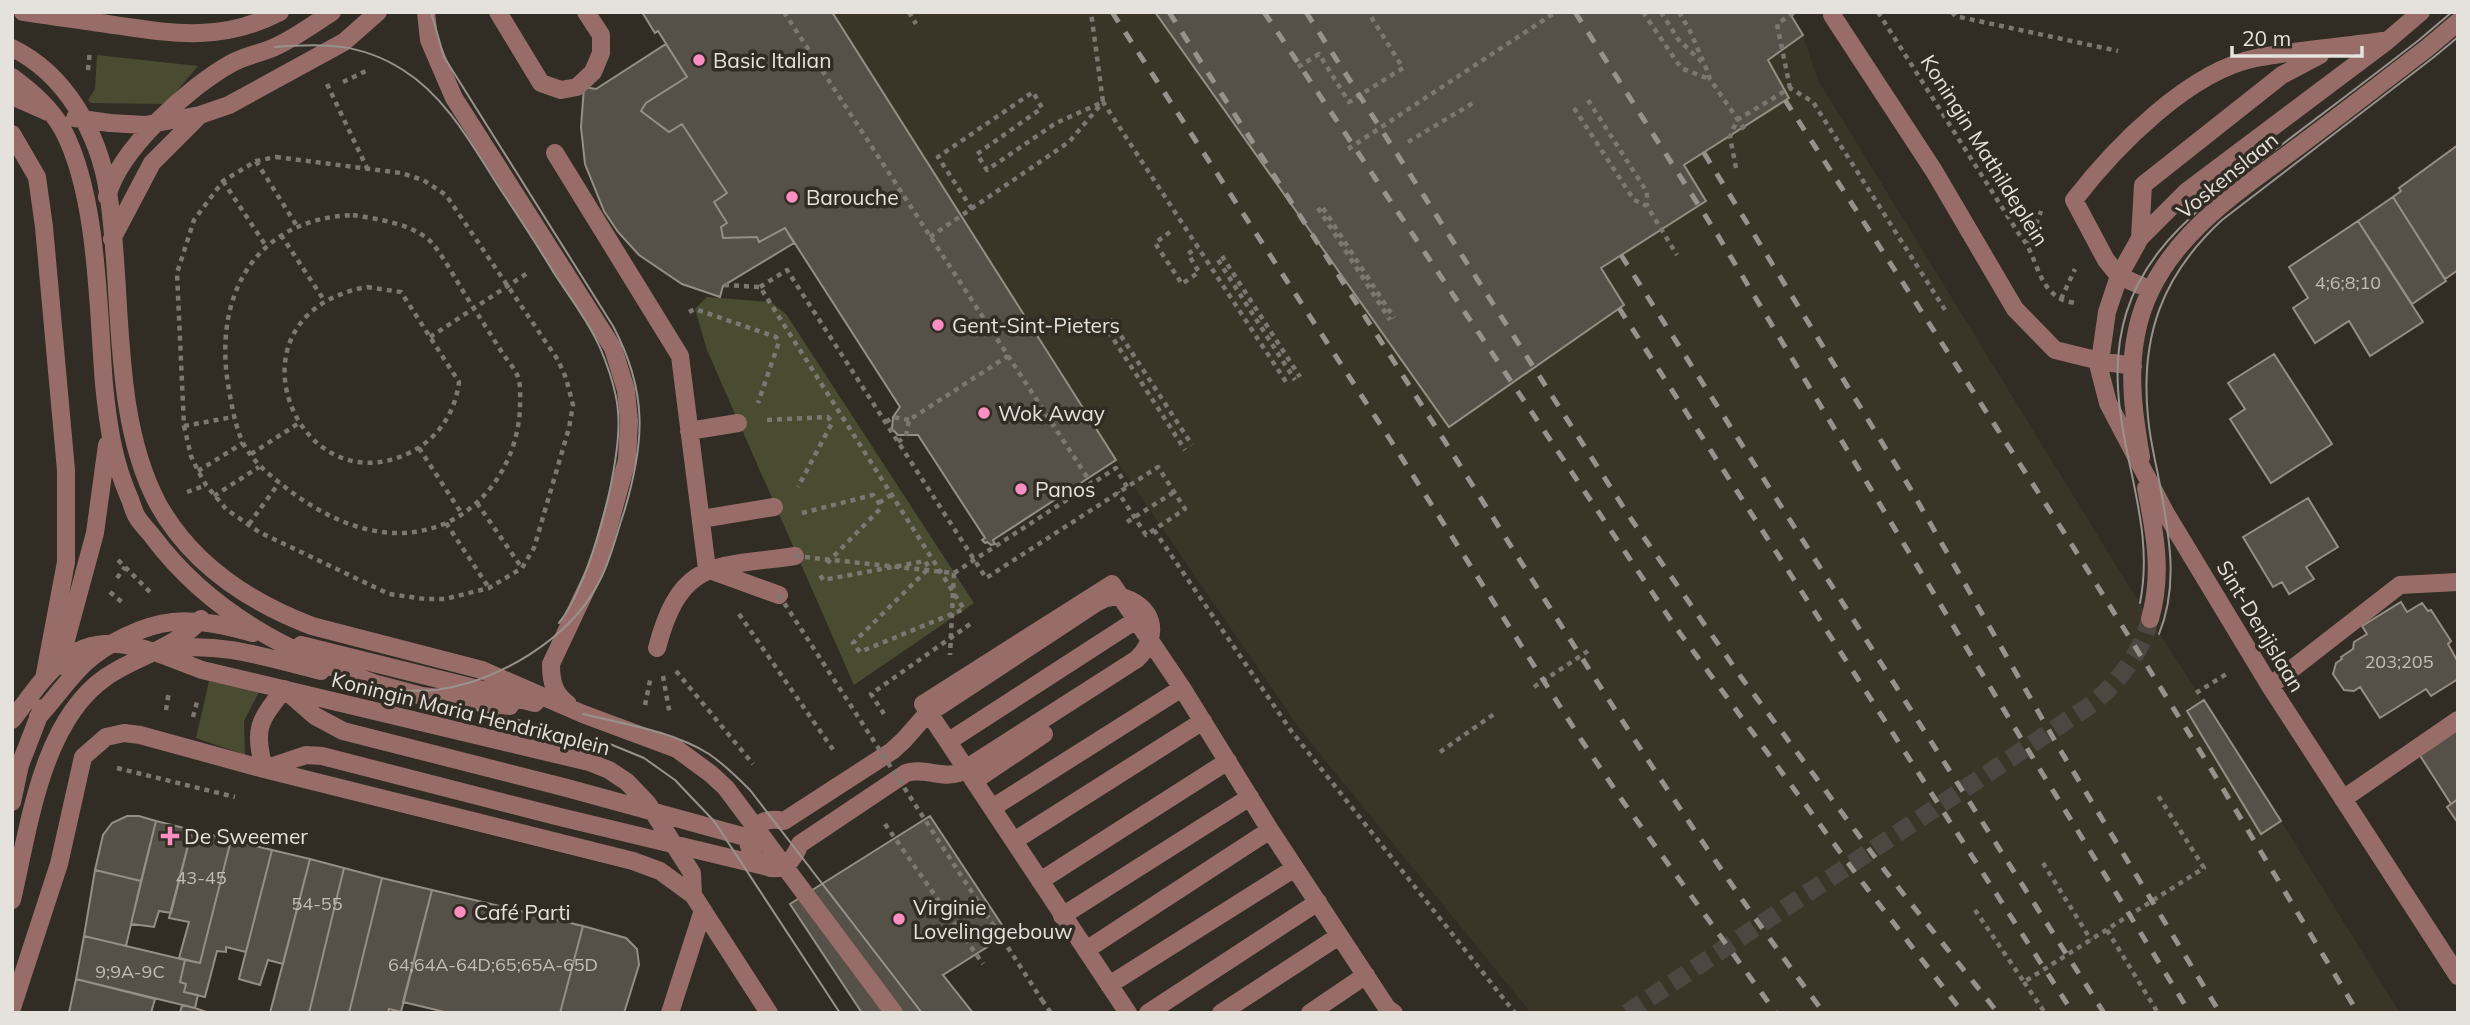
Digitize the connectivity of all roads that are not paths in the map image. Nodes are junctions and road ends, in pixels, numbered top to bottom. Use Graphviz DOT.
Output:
graph roads {
  1 [pos="23,12"];
  2 [pos="280,12"];
  3 [pos="332,12"];
  4 [pos="378,12"];
  5 [pos="426,12"];
  6 [pos="498,12"];
  7 [pos="586,12"];
  8 [pos="2421,12"];
  9 [pos="41,14"];
  10 [pos="1832,15"];
  11 [pos="2458,22"];
  12 [pos="2406,26"];
  13 [pos="2387,41"];
  14 [pos="2341,47"];
  15 [pos="12,48"];
  16 [pos="2427,49"];
  17 [pos="12,77"];
  18 [pos="12,96"];
  19 [pos="52,114"];
  20 [pos="200,115"];
  21 [pos="83,120"];
  22 [pos="156,123"];
  23 [pos="12,134"];
  24 [pos="555,153"];
  25 [pos="108,191"];
  26 [pos="2140,238"];
  27 [pos="112,239"];
  28 [pos="95,270"];
  29 [pos="2119,276"];
  30 [pos="2151,290"];
  31 [pos="2100,361"];
  32 [pos="2133,366"];
  33 [pos="738,423"];
  34 [pos="689,431"];
  35 [pos="108,434"];
  36 [pos="2143,470"];
  37 [pos="775,507"];
  38 [pos="701,519"];
  39 [pos="187,544"];
  40 [pos="795,556"];
  41 [pos="707,569"];
  42 [pos="2458,582"];
  43 [pos="779,595"];
  44 [pos="211,599"];
  45 [pos="2150,619"];
  46 [pos="1136,620"];
  47 [pos="199,622"];
  48 [pos="267,636"];
  49 [pos="116,642"];
  50 [pos="657,648"];
  51 [pos="154,652"];
  52 [pos="1160,655"];
  53 [pos="60,662"];
  54 [pos="44,679"];
  55 [pos="379,685"];
  56 [pos="2270,686"];
  57 [pos="1182,688"];
  58 [pos="284,689"];
  59 [pos="583,715"];
  60 [pos="38,717"];
  61 [pos="12,720"];
  62 [pos="2458,720"];
  63 [pos="1203,721"];
  64 [pos="949,741"];
  65 [pos="1228,761"];
  66 [pos="264,769"];
  67 [pos="974,781"];
  68 [pos="1250,797"];
  69 [pos="2343,799"];
  70 [pos="12,802"];
  71 [pos="992,808"];
  72 [pos="1270,830"];
  73 [pos="749,838"];
  74 [pos="1014,841"];
  75 [pos="768,867"];
  76 [pos="1295,867"];
  77 [pos="1040,881"];
  78 [pos="12,900"];
  79 [pos="1318,902"];
  80 [pos="698,903"];
  81 [pos="1062,916"];
  82 [pos="1339,936"];
  83 [pos="1086,950"];
  84 [pos="1366,975"];
  85 [pos="2458,976"];
  86 [pos="1109,985"];
  87 [pos="12,1008"];
  88 [pos="1387,1011"];
  89 [pos="670,1013"];
  90 [pos="769,1013"];
  91 [pos="894,1013"];
  92 [pos="1128,1013"];
  93 [pos="1148,1013"];
  94 [pos="1221,1013"];
  95 [pos="1310,1013"];
  1 -- 9 [label="street"];
  2 -- 9 [label="street"];
  3 -- 22 [label="street"];
  4 -- 20 [label="street"];
  5 -- 59 [label="street, Koningin Maria Hendrikaplein"];
  6 -- 7 [label="street"];
  8 -- 12 [label="street, Voskenslaan"];
  10 -- 31 [label="street"];
  11 -- 16 [label="street, Voskenslaan"];
  12 -- 13 [label="street, Voskenslaan"];
  12 -- 16 [label="street"];
  13 -- 14 [label="street"];
  13 -- 26 [label="street, Voskenslaan"];
  14 -- 26 [label="street"];
  14 -- 29 [label="street"];
  15 -- 21 [label="street"];
  16 -- 30 [label="street, Voskenslaan"];
  17 -- 19 [label="street"];
  18 -- 19 [label="street"];
  19 -- 21 [label="street"];
  19 -- 28 [label="street"];
  20 -- 22 [label="street"];
  20 -- 27 [label="street"];
  21 -- 22 [label="street"];
  21 -- 25 [label="street"];
  22 -- 25 [label="street"];
  23 -- 54 [label="street, Koningin Maria Hendrikaplein"];
  24 -- 34 [label="street"];
  25 -- 27 [label="street"];
  25 -- 28 [label="street"];
  26 -- 29 [label="street, Voskenslaan"];
  27 -- 39 [label="street"];
  28 -- 35 [label="street"];
  29 -- 30 [label="street"];
  29 -- 31 [label="street, Sint-Denijslaan"];
  30 -- 32 [label="street, Voskenslaan"];
  31 -- 32 [label="street"];
  31 -- 36 [label="street, Sint-Denijslaan"];
  32 -- 36 [label="street, Voskenslaan"];
  33 -- 34 [label="street"];
  34 -- 38 [label="street"];
  35 -- 44 [label="street"];
  35 -- 53 [label="street"];
  36 -- 45 [label="street"];
  36 -- 56 [label="street, Sint-Denijslaan"];
  37 -- 38 [label="street"];
  38 -- 41 [label="street"];
  39 -- 44 [label="street"];
  39 -- 59 [label="street"];
  40 -- 41 [label="street"];
  41 -- 43 [label="street"];
  41 -- 50 [label="street"];
  42 -- 56 [label="street"];
  44 -- 47 [label="street"];
  44 -- 48 [label="street"];
  46 -- 52 [label="street"];
  46 -- 64 [label="street"];
  46 -- 64 [label="street"];
  47 -- 48 [label="street"];
  47 -- 49 [label="street"];
  47 -- 51 [label="street"];
  48 -- 55 [label="street"];
  48 -- 59 [label="street"];
  49 -- 51 [label="street, Koningin Maria Hendrikaplein"];
  49 -- 53 [label="street, Koningin Maria Hendrikaplein"];
  49 -- 60 [label="street"];
  51 -- 55 [label="street"];
  51 -- 58 [label="street, Koningin Maria Hendrikaplein"];
  51 -- 78 [label="street"];
  52 -- 57 [label="street"];
  52 -- 67 [label="street"];
  53 -- 54 [label="street, Koningin Maria Hendrikaplein"];
  53 -- 60 [label="street"];
  54 -- 61 [label="street, Koningin Maria Hendrikaplein"];
  55 -- 59 [label="street"];
  56 -- 69 [label="street, Sint-Denijslaan"];
  57 -- 63 [label="street"];
  57 -- 71 [label="street"];
  58 -- 66 [label="street"];
  58 -- 73 [label="street"];
  58 -- 80 [label="street, Koningin Maria Hendrikaplein"];
  59 -- 91 [label="street"];
  60 -- 70 [label="street"];
  62 -- 69 [label="street"];
  63 -- 65 [label="street"];
  63 -- 74 [label="street"];
  64 -- 67 [label="street"];
  65 -- 68 [label="street"];
  65 -- 77 [label="street"];
  66 -- 75 [label="street"];
  66 -- 80 [label="street"];
  66 -- 87 [label="street"];
  67 -- 71 [label="street"];
  68 -- 72 [label="street"];
  68 -- 81 [label="street"];
  69 -- 85 [label="street, Sint-Denijslaan"];
  71 -- 74 [label="street"];
  72 -- 76 [label="street"];
  72 -- 83 [label="street"];
  73 -- 75 [label="street"];
  73 -- 75 [label="street"];
  74 -- 77 [label="street"];
  76 -- 79 [label="street"];
  76 -- 86 [label="street"];
  77 -- 81 [label="street"];
  79 -- 82 [label="street"];
  79 -- 93 [label="street"];
  80 -- 89 [label="street"];
  80 -- 90 [label="street"];
  81 -- 83 [label="street"];
  82 -- 84 [label="street"];
  82 -- 94 [label="street"];
  83 -- 86 [label="street"];
  84 -- 88 [label="street"];
  84 -- 95 [label="street"];
  86 -- 92 [label="street"];
}
